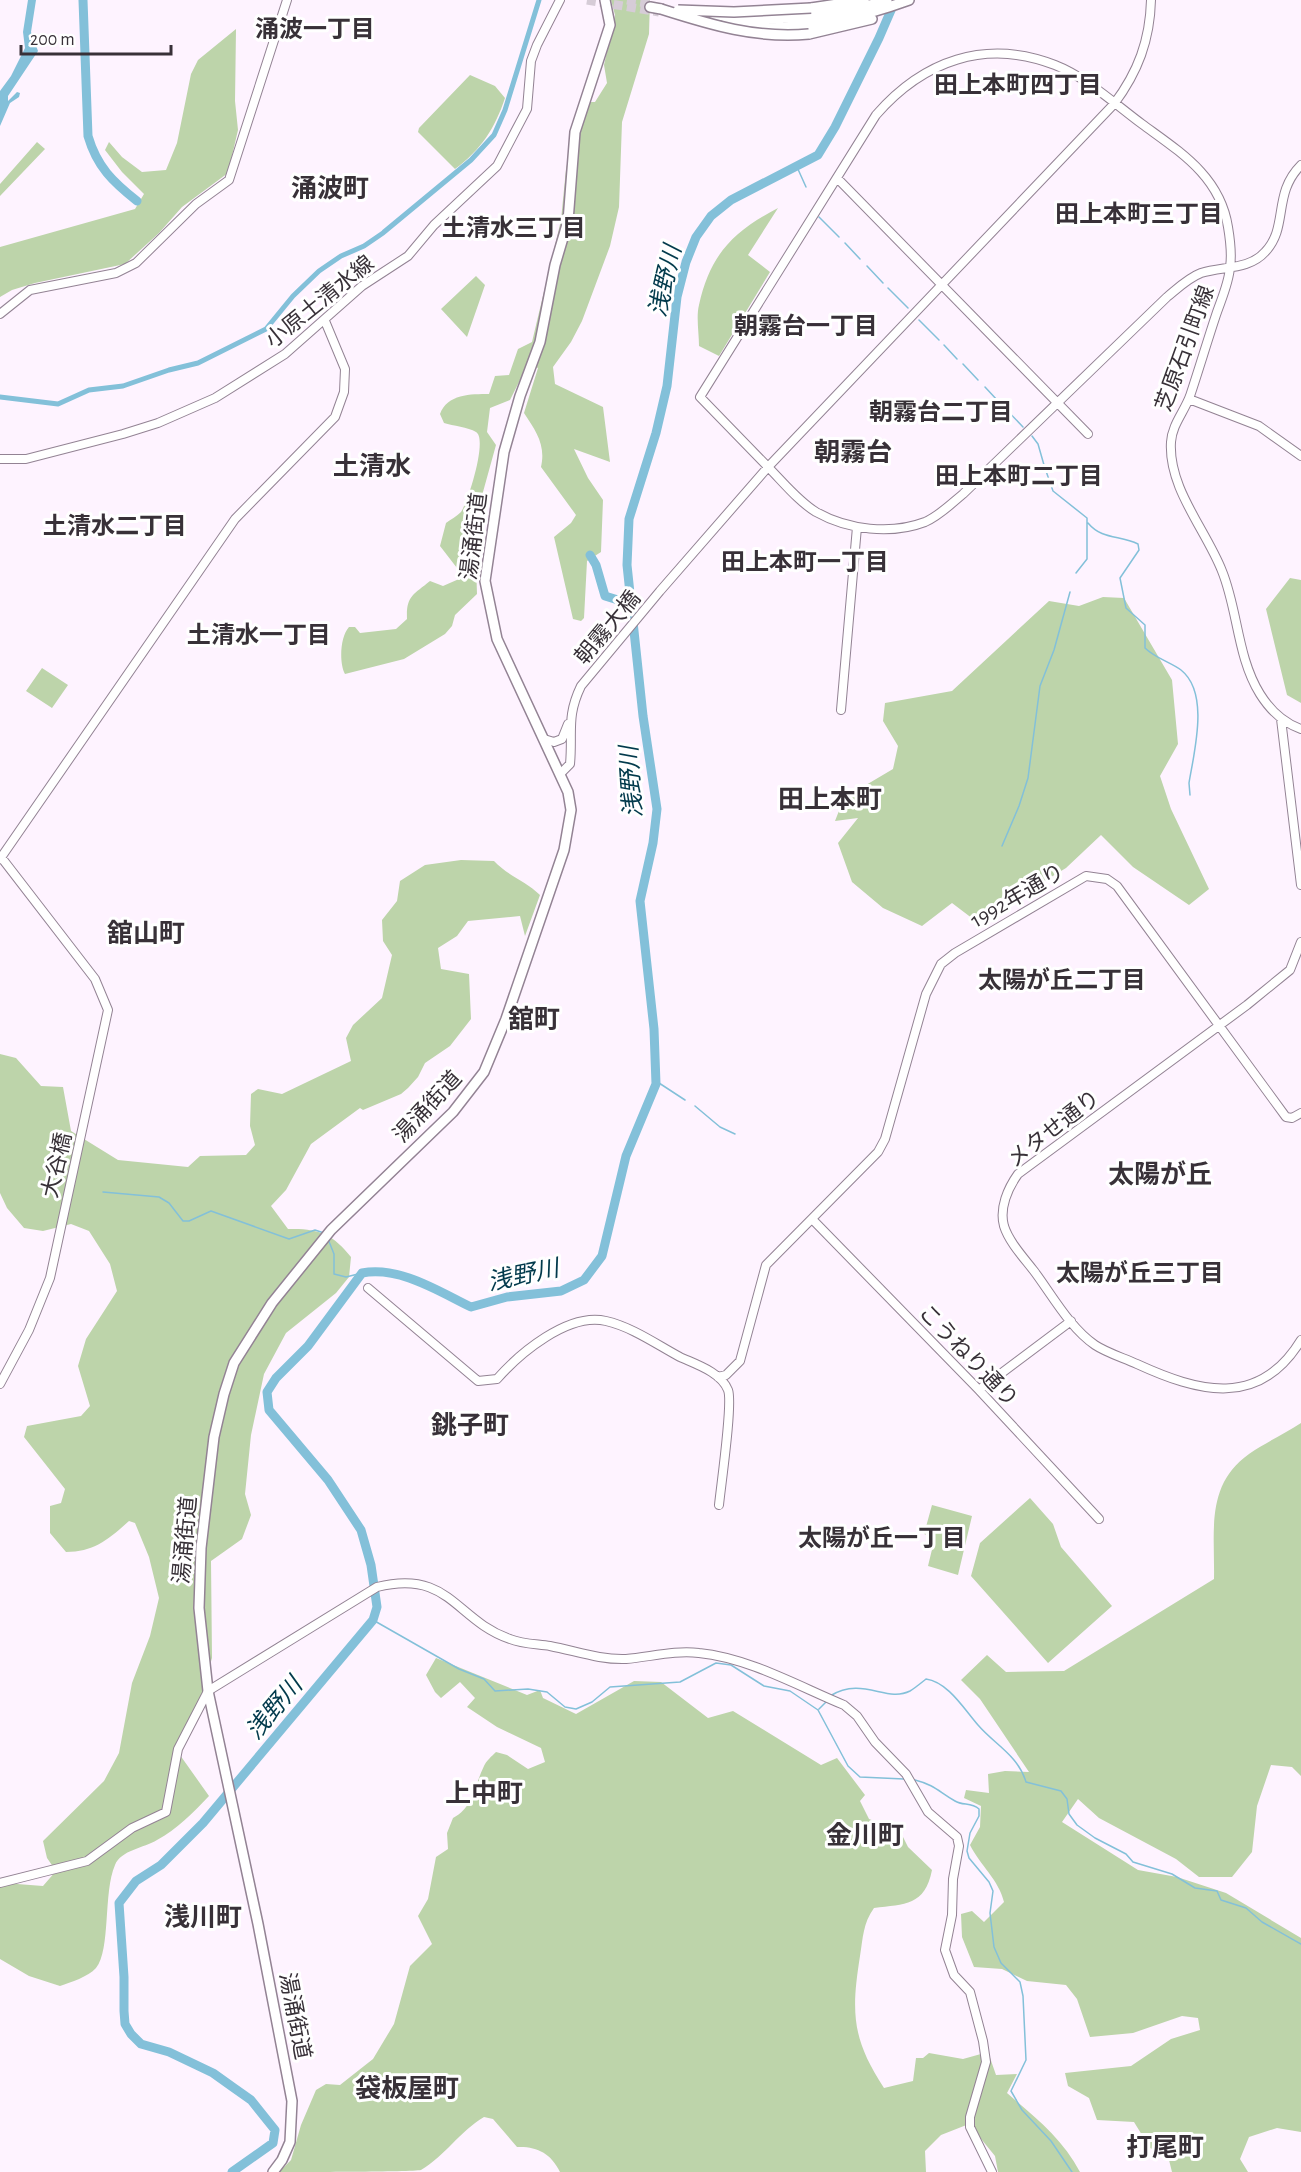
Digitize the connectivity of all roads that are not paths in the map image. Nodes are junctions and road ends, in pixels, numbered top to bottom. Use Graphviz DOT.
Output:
graph roads {
  1 [pos="288,0"];
  2 [pos="560,0"];
  3 [pos="605,0"];
  4 [pos="887,0"];
  5 [pos="1151,0"];
  6 [pos="913,1"];
  7 [pos="650,7"];
  8 [pos="661,9"];
  9 [pos="866,10"];
  10 [pos="676,12"];
  11 [pos="1114,104"];
  12 [pos="1301,165"];
  13 [pos="837,178"];
  14 [pos="1230,267"];
  15 [pos="941,285"];
  16 [pos="0,314"];
  17 [pos="325,321"];
  18 [pos="1189,399"];
  19 [pos="1056,403"];
  20 [pos="1088,435"];
  21 [pos="1301,456"];
  22 [pos="0,459"];
  23 [pos="768,467"];
  24 [pos="857,527"];
  25 [pos="841,710"];
  26 [pos="1281,719"];
  27 [pos="569,723"];
  28 [pos="1301,729"];
  29 [pos="544,739"];
  30 [pos="561,773"];
  31 [pos="1,858"];
  32 [pos="1301,885"];
  33 [pos="1301,942"];
  34 [pos="1220,1025"];
  35 [pos="1301,1113"];
  36 [pos="812,1219"];
  37 [pos="368,1288"];
  38 [pos="1071,1321"];
  39 [pos="1301,1340"];
  40 [pos="718,1377"];
  41 [pos="0,1384"];
  42 [pos="979,1390"];
  43 [pos="719,1504"];
  44 [pos="1099,1519"];
  45 [pos="208,1690"];
  46 [pos="0,1883"];
  47 [pos="273,2172"];
  48 [pos="992,2172"];
  1 -- 16 [label="street"];
  2 -- 17 [label="street, 小原土清水線"];
  3 -- 29 [label="main road, 湯涌街道"];
  4 -- 9 [label="main road"];
  5 -- 11 [label="street"];
  6 -- 9 [label="main road"];
  7 -- 8 [label="main road"];
  8 -- 9 [label="main road, bridge"];
  8 -- 9 [label="main road, bridge"];
  9 -- 10 [label="main road"];
  11 -- 13 [label="street, 芝原石引町線"];
  11 -- 14 [label="street, 芝原石引町線"];
  11 -- 15 [label="street, 朝霧大橋"];
  12 -- 14 [label="street"];
  13 -- 15 [label="street"];
  13 -- 23 [label="street, 芝原石引町線"];
  14 -- 18 [label="street, 芝原石引町線"];
  14 -- 19 [label="street"];
  15 -- 19 [label="street"];
  15 -- 23 [label="street, 朝霧大橋"];
  17 -- 22 [label="street, 小原土清水線"];
  17 -- 31 [label="street"];
  18 -- 21 [label="street"];
  18 -- 26 [label="street, 芝原石引町線"];
  19 -- 20 [label="street"];
  19 -- 24 [label="street"];
  23 -- 24 [label="street"];
  23 -- 27 [label="street, 朝霧大橋"];
  24 -- 25 [label="street"];
  26 -- 28 [label="street, 芝原石引町線"];
  26 -- 32 [label="street"];
  27 -- 29 [label="street"];
  27 -- 30 [label="street"];
  29 -- 30 [label="main road, 湯涌街道"];
  30 -- 45 [label="main road, 湯涌街道"];
  31 -- 41 [label="street, 大谷橋"];
  33 -- 34 [label="street, メタせ通り"];
  34 -- 35 [label="street, 1992年通り"];
  34 -- 36 [label="street, 1992年通り"];
  34 -- 38 [label="street, メタせ通り"];
  36 -- 40 [label="street, 1992年通り"];
  36 -- 42 [label="street, こうねり通り"];
  37 -- 40 [label="street"];
  38 -- 39 [label="street, メタせ通り"];
  38 -- 42 [label="street"];
  40 -- 43 [label="street"];
  42 -- 44 [label="street, こうねり通り"];
  45 -- 46 [label="street"];
  45 -- 47 [label="main road, 湯涌街道"];
  45 -- 48 [label="street"];
}
